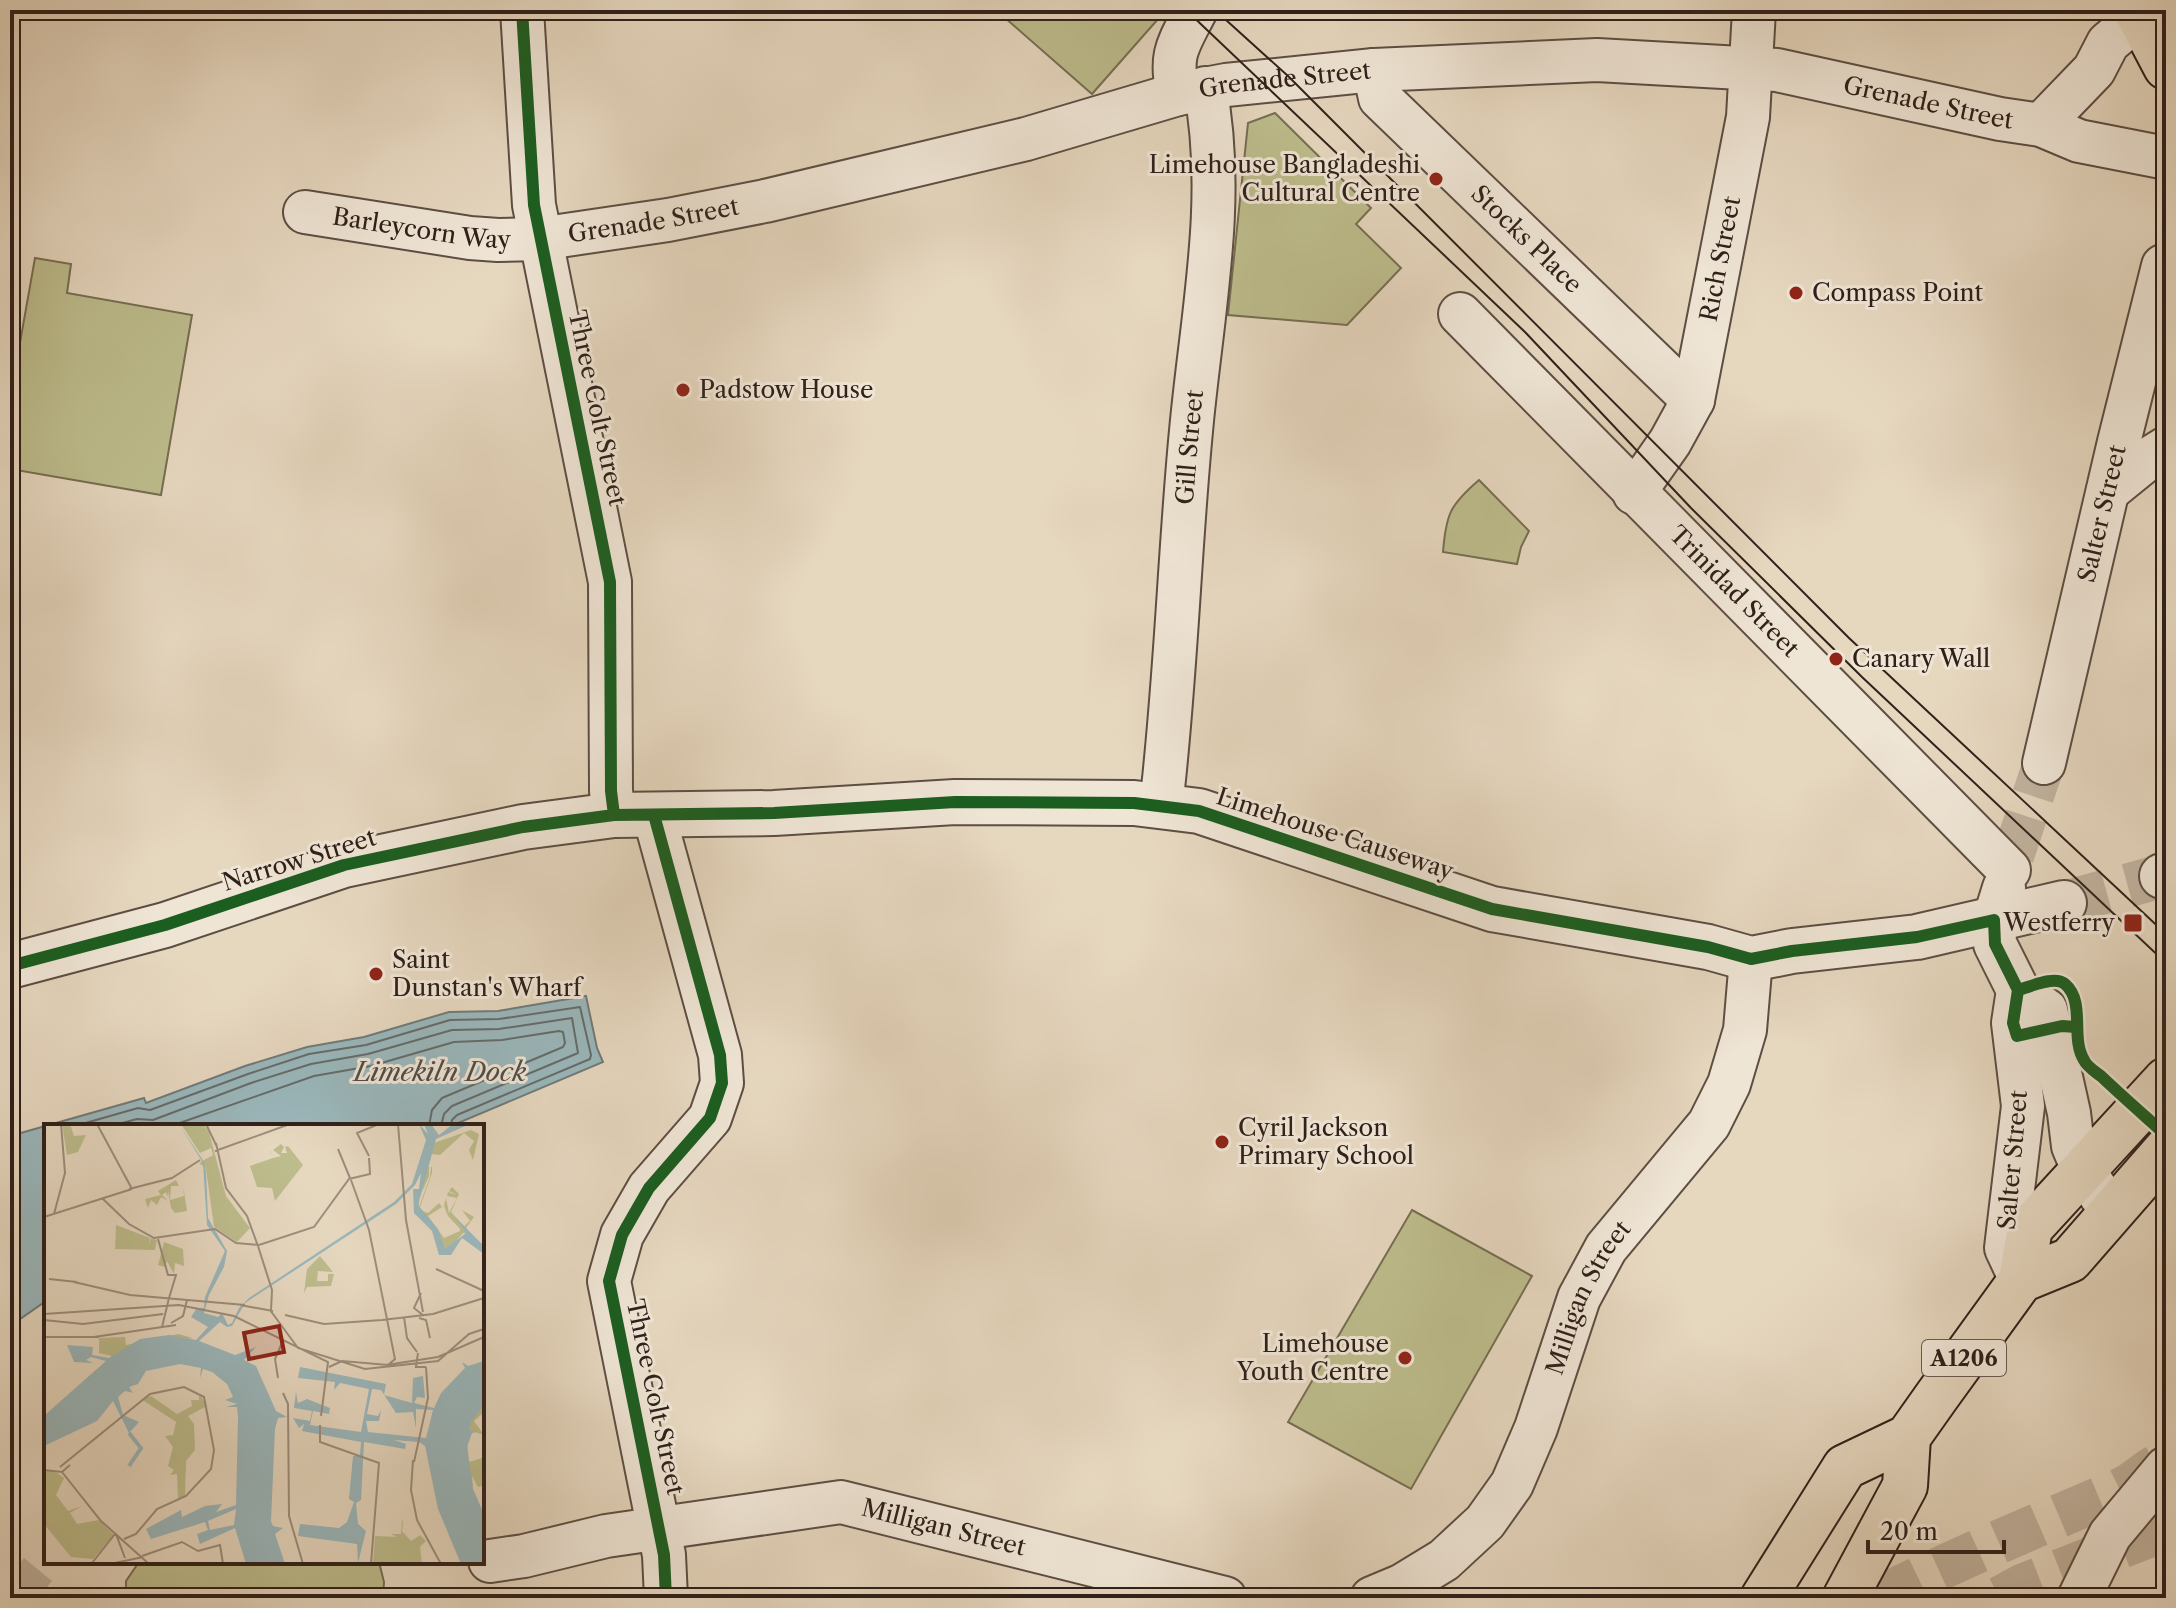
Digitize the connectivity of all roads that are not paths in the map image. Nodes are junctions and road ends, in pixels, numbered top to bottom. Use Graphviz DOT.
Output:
graph roads {
  1 [pos="522,10"];
  2 [pos="1196,10"];
  3 [pos="1754,10"];
  4 [pos="2137,14"];
  5 [pos="1752,67"];
  6 [pos="2166,67"];
  7 [pos="1374,70"];
  8 [pos="1192,91"];
  9 [pos="2041,125"];
  10 [pos="2166,158"];
  11 [pos="305,212"];
  12 [pos="539,239"];
  13 [pos="2163,266"];
  14 [pos="1460,314"];
  15 [pos="1693,400"];
  16 [pos="2166,448"];
  17 [pos="2108,491"];
  18 [pos="1634,493"];
  19 [pos="2044,763"];
  20 [pos="1161,806"];
  21 [pos="634,815"];
  22 [pos="2011,863"];
  23 [pos="2064,903"];
  24 [pos="1994,920"];
  25 [pos="1751,959"];
  26 [pos="10,966"];
  27 [pos="2018,990"];
  28 [pos="2166,1080"];
  29 [pos="2166,1150"];
  30 [pos="2083,1170"];
  31 [pos="2112,1212"];
  32 [pos="2021,1280"];
  33 [pos="1908,1437"];
  34 [pos="2166,1468"];
  35 [pos="659,1528"];
  36 [pos="490,1561"];
  37 [pos="666,1598"];
  38 [pos="1225,1598"];
  39 [pos="1372,1598"];
  40 [pos="1763,1598"];
  41 [pos="1845,1598"];
  42 [pos="2079,1598"];
  1 -- 12 [label="street, Three Colt Street"];
  2 -- 8 [label="street, Gill Street"];
  3 -- 5 [label="street, Rich Street"];
  4 -- 6 [label="main road"];
  4 -- 9 [label="street, Grenade Street"];
  5 -- 7 [label="street, Grenade Street"];
  5 -- 9 [label="street, Grenade Street"];
  5 -- 15 [label="street, Rich Street"];
  7 -- 8 [label="street, Grenade Street"];
  7 -- 15 [label="street, Stocks Place"];
  8 -- 12 [label="street, Grenade Street"];
  8 -- 20 [label="street, Gill Street"];
  9 -- 10 [label="street, Grenade Street"];
  11 -- 12 [label="street, Barleycorn Way"];
  12 -- 21 [label="street, Three Colt Street"];
  13 -- 17 [label="street, Salter Street"];
  14 -- 18 [label="street, Trinidad Street"];
  15 -- 18 [label="street, Rich Street"];
  16 -- 17 [label="street"];
  17 -- 19 [label="street, Salter Street"];
  18 -- 22 [label="street, Trinidad Street"];
  20 -- 21 [label="street, Limehouse Causeway"];
  20 -- 25 [label="street, Limehouse Causeway"];
  21 -- 26 [label="street, Narrow Street"];
  21 -- 35 [label="street, Three Colt Street"];
  22 -- 24 [label="street, Salter Street"];
  23 -- 24 [label="street, Limehouse Causeway"];
  24 -- 25 [label="street, Limehouse Causeway"];
  24 -- 27 [label="street, Salter Street"];
  25 -- 39 [label="street, Milligan Street"];
  27 -- 30 [label="street, Salter Street"];
  27 -- 32 [label="street, Salter Street"];
  28 -- 30 [label="main road, A1206"];
  29 -- 31 [label="main road"];
  30 -- 31 [label="street, Salter Street"];
  30 -- 32 [label="main road, A1206"];
  31 -- 32 [label="main road"];
  32 -- 33 [label="main road, A1206"];
  33 -- 40 [label="main road, A1206"];
  33 -- 41 [label="main road"];
  34 -- 42 [label="street"];
  35 -- 36 [label="street, Milligan Street"];
  35 -- 37 [label="street, Three Colt Street"];
  35 -- 38 [label="street, Milligan Street"];
}
